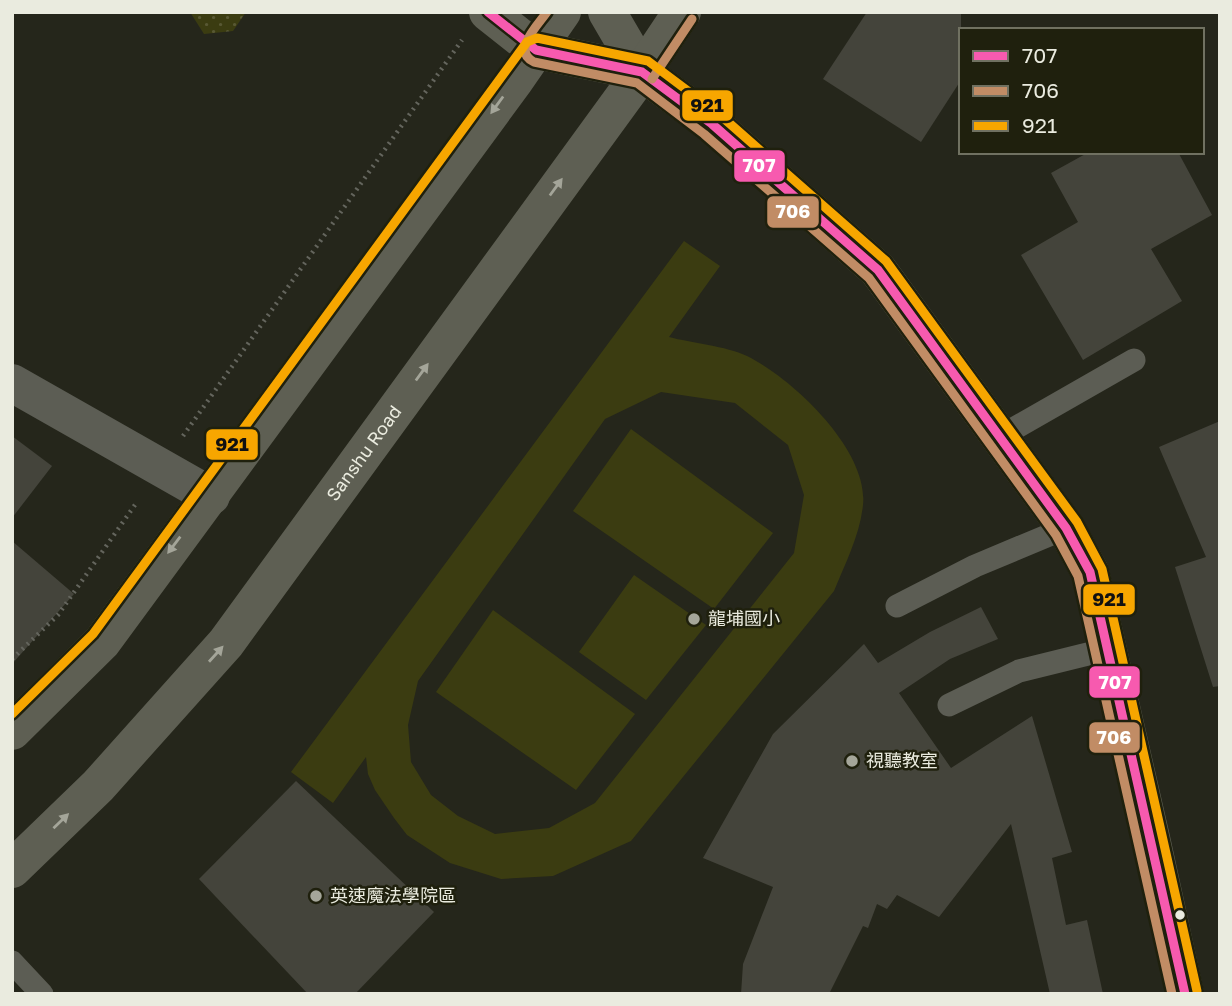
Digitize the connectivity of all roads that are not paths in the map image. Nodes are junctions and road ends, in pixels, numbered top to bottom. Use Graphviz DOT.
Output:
graph roads {
  1 [pos="488,12"];
  2 [pos="562,12"];
  3 [pos="607,12"];
  4 [pos="682,12"];
  5 [pos="536,50"];
  6 [pos="642,72"];
  7 [pos="1134,360"];
  8 [pos="12,383"];
  9 [pos="1001,436"];
  10 [pos="211,496"];
  11 [pos="1066,528"];
  12 [pos="897,606"];
  13 [pos="1108,649"];
  14 [pos="949,705"];
  15 [pos="12,731"];
  16 [pos="12,869"];
  17 [pos="12,962"];
  18 [pos="42,994"];
  19 [pos="1185,994"];
  1 -- 5 [label="street"];
  2 -- 5 [label="street"];
  3 -- 6 [label="street"];
  4 -- 6 [label="street, Sanshu Road"];
  5 -- 6 [label="street"];
  5 -- 10 [label="street, one-way"];
  6 -- 9 [label="street"];
  16 -- 6 [label="street, Sanshu Road, one-way"];
  7 -- 9 [label="lane"];
  8 -- 10 [label="street"];
  9 -- 11 [label="street"];
  10 -- 15 [label="street, one-way"];
  11 -- 12 [label="lane"];
  11 -- 13 [label="street"];
  13 -- 14 [label="lane"];
  13 -- 19 [label="street"];
  17 -- 18 [label="lane"];
}
